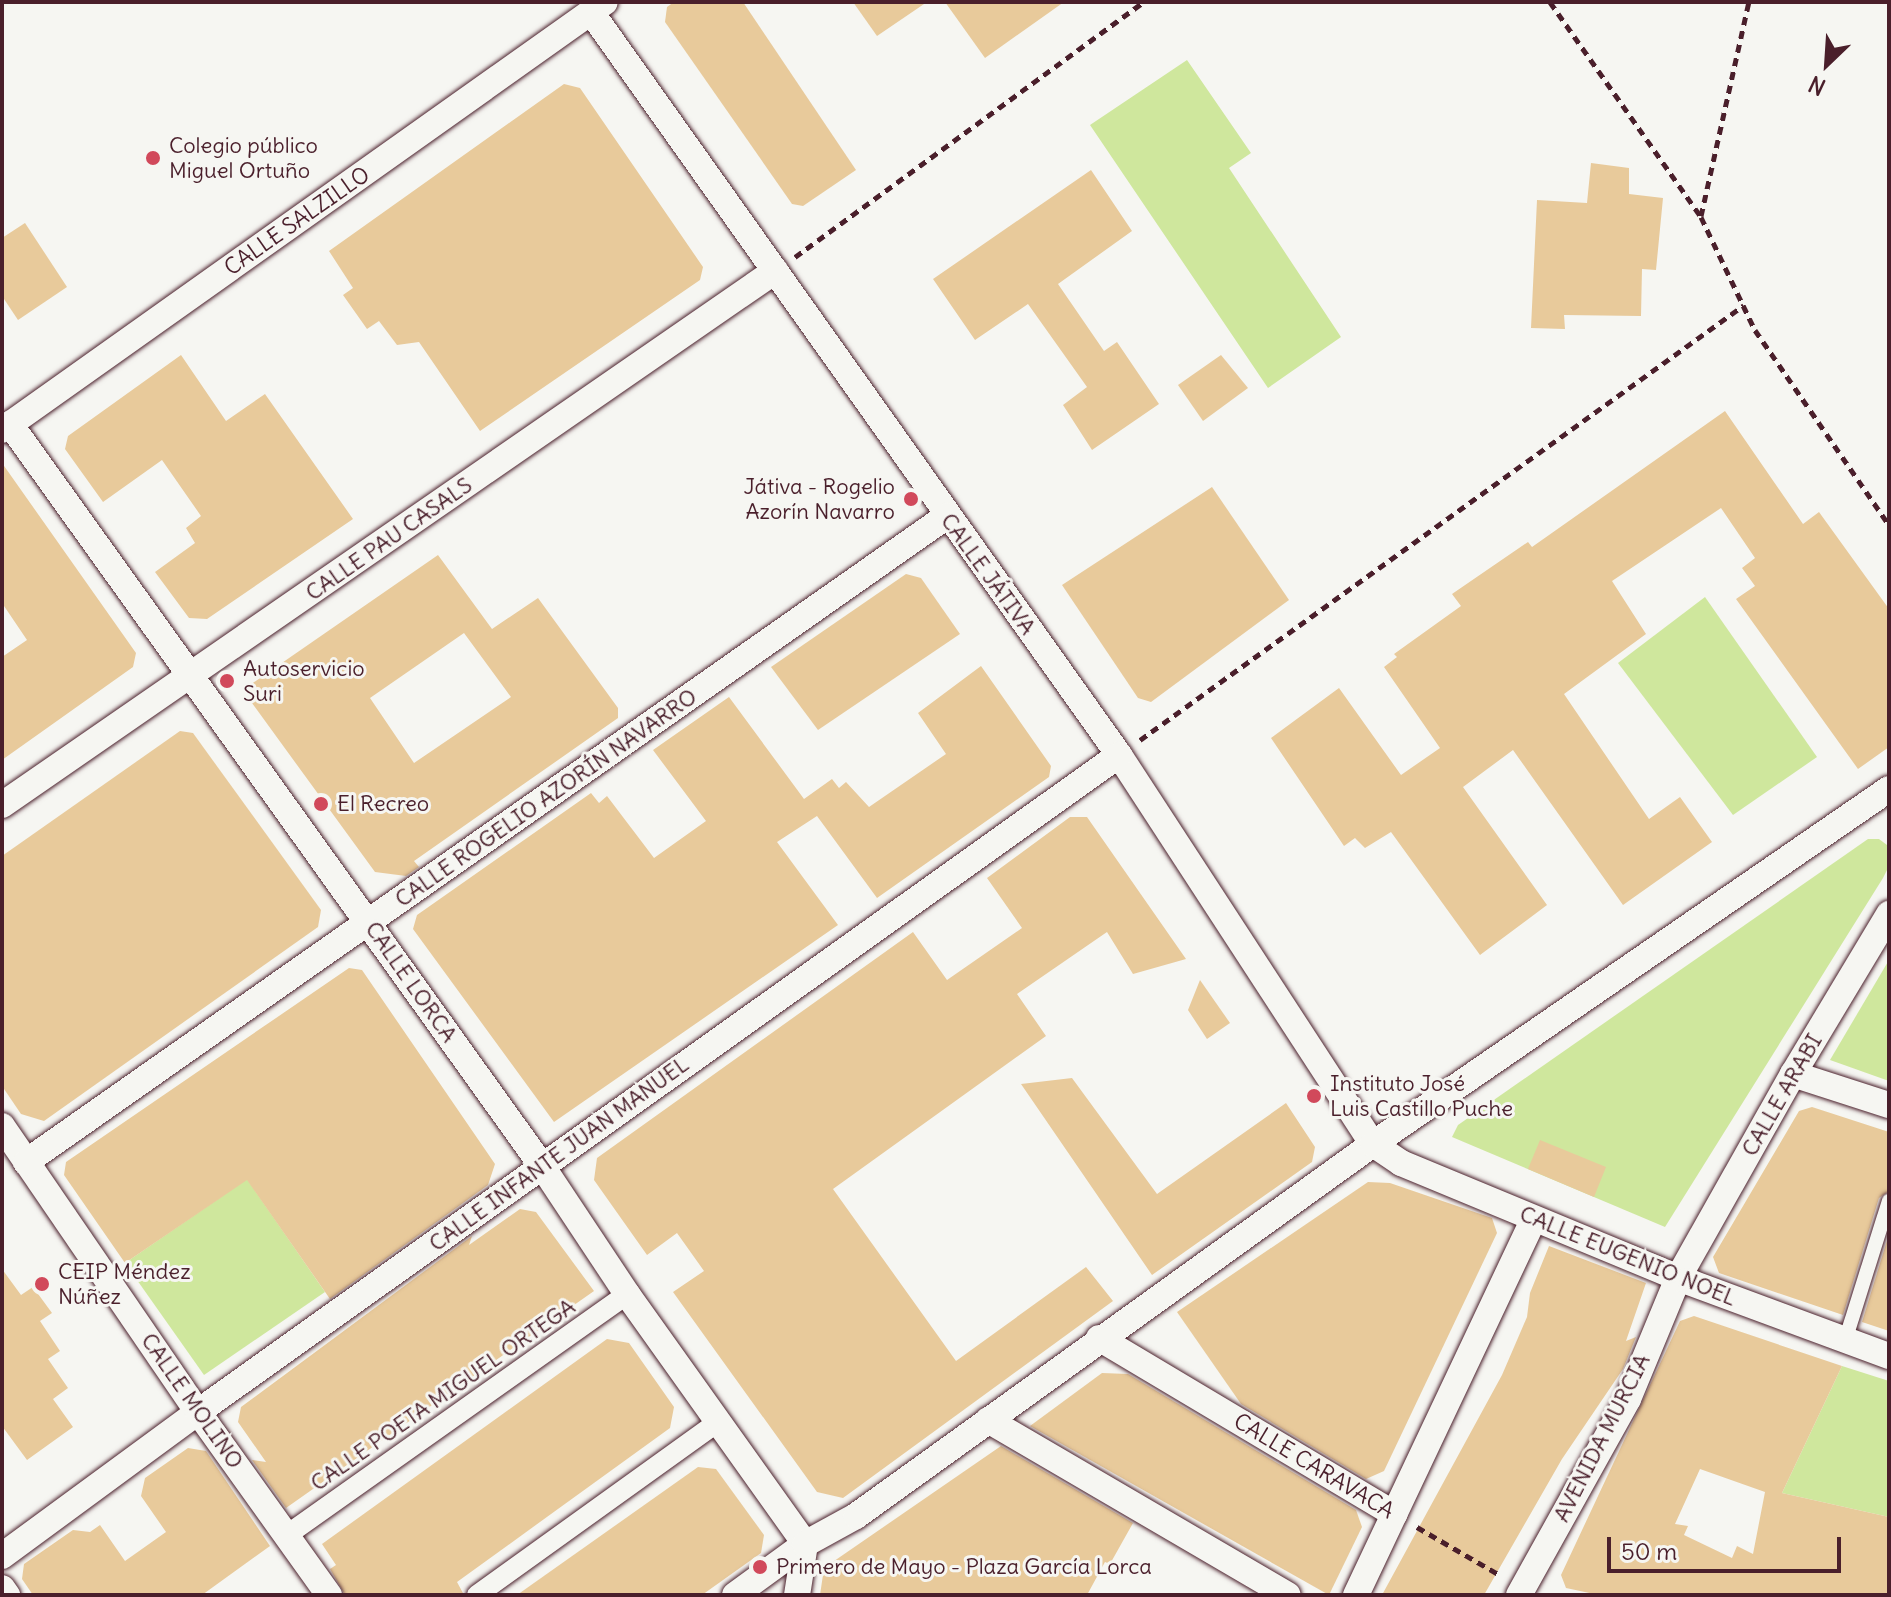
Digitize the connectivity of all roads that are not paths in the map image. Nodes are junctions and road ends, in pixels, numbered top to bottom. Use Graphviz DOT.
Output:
graph roads {
  1 [pos="598,7"];
  2 [pos="775,271"];
  3 [pos="6,427"];
  4 [pos="947,516"];
  5 [pos="193,676"];
  6 [pos="1119,755"];
  7 [pos="1889,789"];
  8 [pos="2,805"];
  9 [pos="1889,914"];
  10 [pos="369,923"];
  11 [pos="1793,1074"];
  12 [pos="1889,1105"];
  13 [pos="2,1126"];
  14 [pos="1373,1144"];
  15 [pos="26,1162"];
  16 [pos="542,1166"];
  17 [pos="1889,1201"];
  18 [pos="1534,1219"];
  19 [pos="1678,1278"];
  20 [pos="627,1294"];
  21 [pos="1099,1338"];
  22 [pos="1845,1341"];
  23 [pos="1889,1356"];
  24 [pos="198,1412"];
  25 [pos="988,1420"];
  26 [pos="719,1421"];
  27 [pos="1394,1514"];
  28 [pos="287,1535"];
  29 [pos="805,1544"];
  30 [pos="2,1556"];
  31 [pos="2,1588"];
  32 [pos="1522,1594"];
  33 [pos="7,1595"];
  34 [pos="329,1595"];
  35 [pos="477,1595"];
  36 [pos="735,1595"];
  37 [pos="797,1595"];
  38 [pos="1288,1595"];
  39 [pos="1356,1595"];
  1 -- 2 [label="street, CALLE JÁTIVA"];
  1 -- 3 [label="street, CALLE SALZILLO"];
  2 -- 4 [label="street, CALLE JÁTIVA"];
  2 -- 5 [label="street, CALLE PAU CASALS"];
  3 -- 5 [label="street, CALLE LORCA"];
  4 -- 6 [label="street, CALLE JÁTIVA"];
  4 -- 10 [label="street, CALLE ROGELIO AZORÍN NAVARRO"];
  5 -- 8 [label="street, CALLE PAU CASALS"];
  5 -- 10 [label="street, CALLE LORCA"];
  6 -- 14 [label="street, CALLE JÁTIVA"];
  6 -- 16 [label="street, CALLE INFANTE JUAN MANUEL"];
  7 -- 14 [label="street"];
  9 -- 11 [label="street, CALLE ARABI"];
  10 -- 15 [label="street, CALLE ROGELIO AZORÍN NAVARRO"];
  10 -- 16 [label="street, CALLE LORCA"];
  11 -- 12 [label="street"];
  11 -- 19 [label="street, CALLE ARABI"];
  13 -- 15 [label="street, CALLE MOLINO"];
  14 -- 18 [label="street, CALLE EUGENIO NOEL"];
  14 -- 21 [label="street"];
  15 -- 24 [label="street, CALLE MOLINO"];
  16 -- 20 [label="street, CALLE LORCA"];
  16 -- 24 [label="street, CALLE INFANTE JUAN MANUEL"];
  17 -- 22 [label="lane"];
  18 -- 19 [label="street, CALLE EUGENIO NOEL"];
  18 -- 27 [label="street"];
  19 -- 22 [label="street, CALLE EUGENIO NOEL"];
  19 -- 32 [label="street, AVENIDA MURCIA"];
  20 -- 26 [label="street, CALLE LORCA"];
  20 -- 28 [label="street, CALLE POETA MIGUEL ORTEGA"];
  21 -- 25 [label="street"];
  21 -- 27 [label="street, CALLE CARAVACA"];
  22 -- 23 [label="street, CALLE EUGENIO NOEL"];
  24 -- 28 [label="street, CALLE MOLINO"];
  24 -- 30 [label="street, CALLE INFANTE JUAN MANUEL"];
  25 -- 29 [label="street"];
  25 -- 38 [label="street"];
  26 -- 29 [label="street, CALLE LORCA"];
  26 -- 35 [label="street"];
  27 -- 39 [label="street"];
  28 -- 34 [label="street, CALLE MOLINO"];
  29 -- 36 [label="street"];
  29 -- 37 [label="street"];
  31 -- 33 [label="street"];
}
